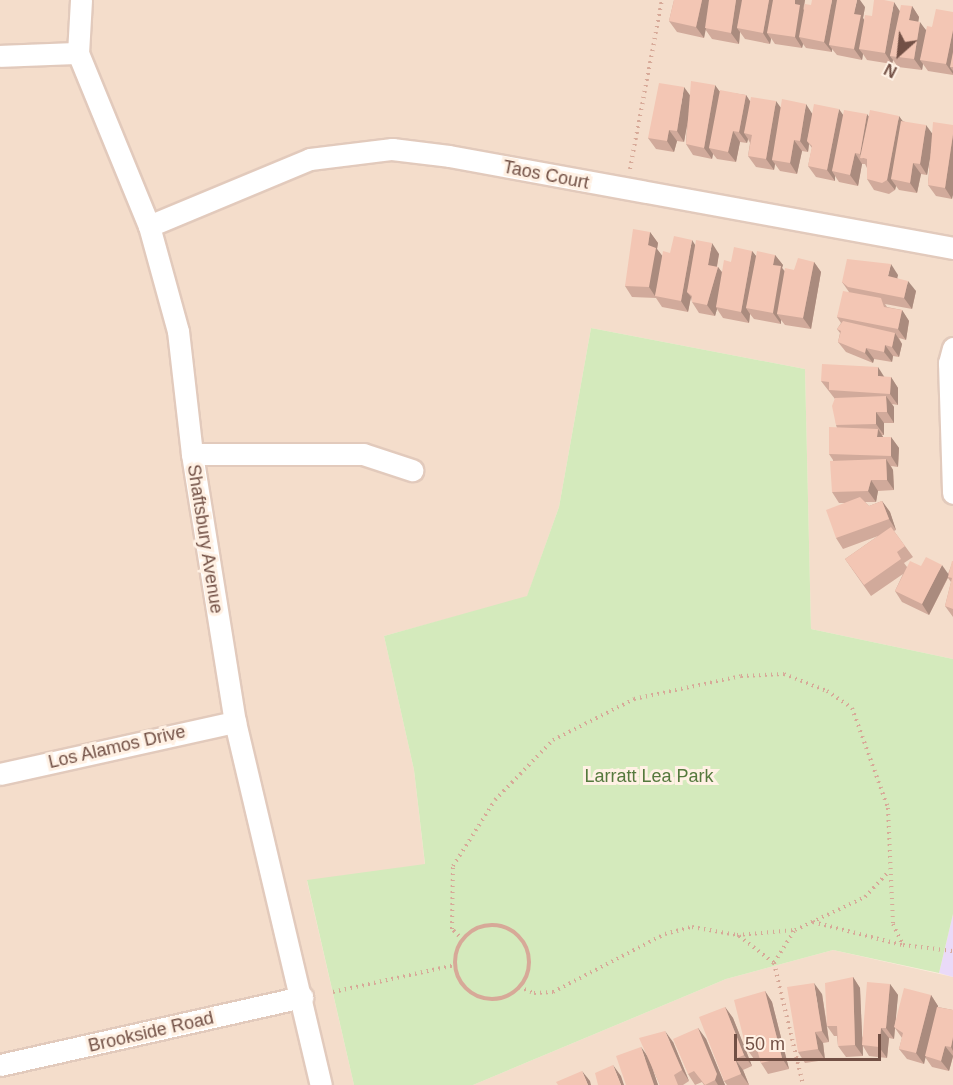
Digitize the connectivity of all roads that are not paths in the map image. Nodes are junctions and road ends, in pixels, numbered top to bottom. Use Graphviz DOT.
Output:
graph roads {
  1 [pos="81,0"];
  2 [pos="78,53"];
  3 [pos="0,56"];
  4 [pos="148,225"];
  5 [pos="953,248"];
  6 [pos="953,348"];
  7 [pos="192,454"];
  8 [pos="412,470"];
  9 [pos="953,493"];
  10 [pos="235,722"];
  11 [pos="0,774"];
  12 [pos="302,997"];
  13 [pos="0,1065"];
  14 [pos="321,1085"];
  1 -- 2 [label="street, Shaftsbury Avenue"];
  2 -- 3 [label="street"];
  2 -- 4 [label="street, Shaftsbury Avenue"];
  4 -- 5 [label="street, Taos Court"];
  4 -- 7 [label="street, Shaftsbury Avenue"];
  6 -- 9 [label="street"];
  7 -- 8 [label="street"];
  7 -- 10 [label="street, Shaftsbury Avenue"];
  10 -- 11 [label="street, Los Alamos Drive"];
  10 -- 12 [label="street, Shaftsbury Avenue"];
  12 -- 13 [label="street, Brookside Road"];
  12 -- 14 [label="street, Shaftsbury Avenue"];
}
